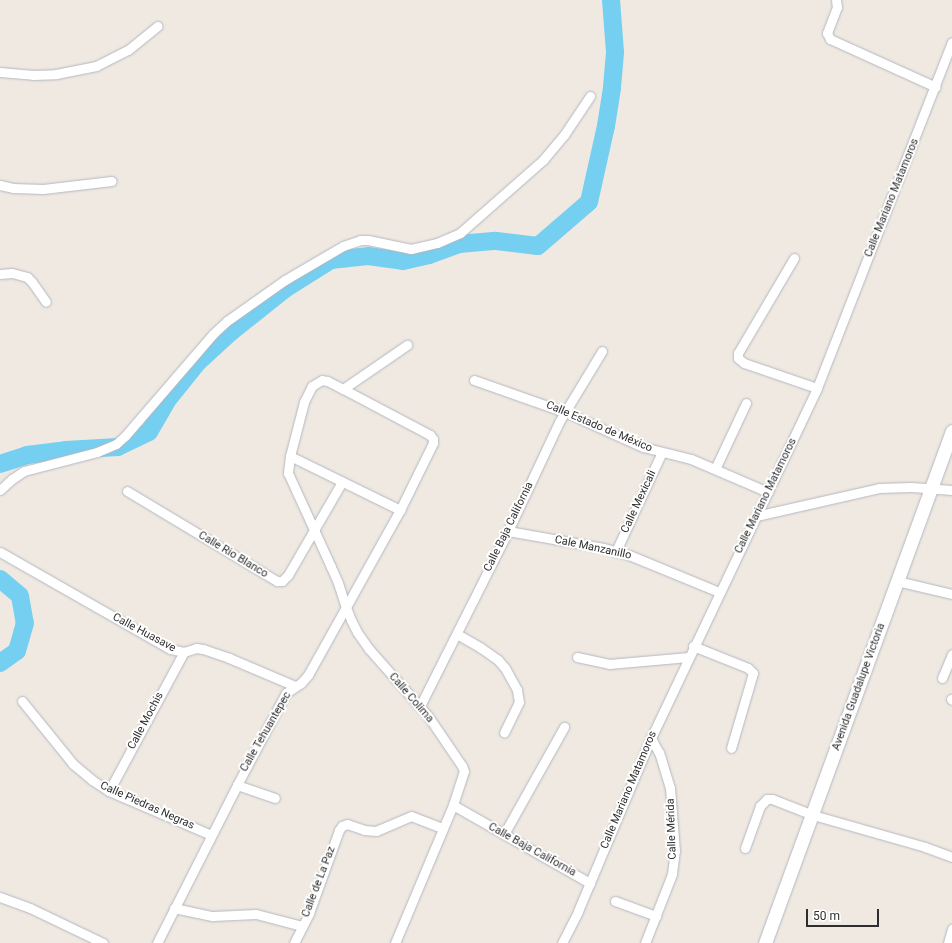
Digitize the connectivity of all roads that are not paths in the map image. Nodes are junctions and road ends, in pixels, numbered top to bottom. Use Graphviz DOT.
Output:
graph roads {
  1 [pos="836,0"];
  2 [pos="158,26"];
  3 [pos="952,42"];
  4 [pos="0,72"];
  5 [pos="936,86"];
  6 [pos="590,96"];
  7 [pos="112,181"];
  8 [pos="0,185"];
  9 [pos="794,258"];
  10 [pos="0,274"];
  11 [pos="46,302"];
  12 [pos="406,345"];
  13 [pos="602,351"];
  14 [pos="474,380"];
  15 [pos="817,388"];
  16 [pos="343,389"];
  17 [pos="746,403"];
  18 [pos="565,412"];
  19 [pos="952,431"];
  20 [pos="662,452"];
  21 [pos="290,456"];
  22 [pos="715,470"];
  23 [pos="342,482"];
  24 [pos="931,489"];
  25 [pos="0,490"];
  26 [pos="952,490"];
  27 [pos="127,491"];
  28 [pos="768,492"];
  29 [pos="400,510"];
  30 [pos="756,516"];
  31 [pos="508,530"];
  32 [pos="314,531"];
  33 [pos="616,551"];
  34 [pos="0,552"];
  35 [pos="897,581"];
  36 [pos="719,592"];
  37 [pos="952,594"];
  38 [pos="346,607"];
  39 [pos="457,634"];
  40 [pos="694,646"];
  41 [pos="184,652"];
  42 [pos="952,654"];
  43 [pos="689,656"];
  44 [pos="577,657"];
  45 [pos="942,678"];
  46 [pos="295,686"];
  47 [pos="22,701"];
  48 [pos="420,706"];
  49 [pos="564,726"];
  50 [pos="504,733"];
  51 [pos="651,738"];
  52 [pos="731,748"];
  53 [pos="237,785"];
  54 [pos="109,790"];
  55 [pos="275,798"];
  56 [pos="453,805"];
  57 [pos="813,815"];
  58 [pos="442,828"];
  59 [pos="504,834"];
  60 [pos="211,835"];
  61 [pos="745,848"];
  62 [pos="952,857"];
  63 [pos="590,883"];
  64 [pos="0,897"];
  65 [pos="615,901"];
  66 [pos="174,908"];
  67 [pos="656,916"];
  68 [pos="302,926"];
  69 [pos="952,929"];
  70 [pos="103,943"];
  71 [pos="157,943"];
  72 [pos="294,943"];
  73 [pos="395,943"];
  74 [pos="562,943"];
  75 [pos="646,943"];
  76 [pos="765,943"];
  77 [pos="948,943"];
  1 -- 5 [label="street"];
  2 -- 4 [label="street"];
  3 -- 5 [label="street, Calle Mariano Matamoros"];
  5 -- 15 [label="street, Calle Mariano Matamoros"];
  6 -- 25 [label="street"];
  7 -- 8 [label="street"];
  9 -- 15 [label="street"];
  10 -- 11 [label="street"];
  12 -- 16 [label="street"];
  13 -- 18 [label="street, Calle Baja California"];
  14 -- 18 [label="street, Calle Estado de México"];
  15 -- 28 [label="street, Calle Mariano Matamoros"];
  16 -- 21 [label="street"];
  16 -- 29 [label="street"];
  17 -- 22 [label="street"];
  18 -- 20 [label="street, Calle Estado de México"];
  18 -- 31 [label="street, Calle Baja California"];
  19 -- 24 [label="main road, Avenida Guadalupe Victoria"];
  20 -- 22 [label="street, Calle Estado de México"];
  20 -- 33 [label="street, Calle Mexicali"];
  21 -- 23 [label="street"];
  21 -- 32 [label="street, Calle Colima"];
  22 -- 28 [label="street, Calle Estado de México"];
  23 -- 29 [label="street"];
  23 -- 32 [label="street, Calle Rio Blanco"];
  24 -- 26 [label="street"];
  24 -- 30 [label="street"];
  24 -- 35 [label="main road, Avenida Guadalupe Victoria"];
  27 -- 32 [label="street, Calle Rio Blanco"];
  28 -- 30 [label="street, Calle Mariano Matamoros"];
  29 -- 38 [label="street, Calle Tehuantepec"];
  30 -- 36 [label="street, Calle Mariano Matamoros"];
  31 -- 33 [label="street, Cale Manzanillo"];
  31 -- 39 [label="street, Calle Baja California"];
  32 -- 38 [label="street, Calle Colima"];
  33 -- 36 [label="street, Cale Manzanillo"];
  34 -- 41 [label="street, Calle Huasave"];
  35 -- 37 [label="street"];
  35 -- 57 [label="main road, Avenida Guadalupe Victoria"];
  36 -- 40 [label="street, Calle Mariano Matamoros"];
  38 -- 46 [label="street, Calle Tehuantepec"];
  38 -- 48 [label="street, Calle Colima"];
  39 -- 48 [label="street, Calle Baja California"];
  39 -- 50 [label="street"];
  40 -- 43 [label="street, Calle Mariano Matamoros"];
  40 -- 52 [label="street"];
  41 -- 46 [label="street, Calle Huasave"];
  41 -- 54 [label="street, Calle Mochis"];
  42 -- 45 [label="street"];
  43 -- 44 [label="street"];
  43 -- 51 [label="street, Calle Mariano Matamoros"];
  46 -- 53 [label="street, Calle Tehuantepec"];
  47 -- 54 [label="street, Calle Piedras Negras"];
  48 -- 56 [label="street, Calle Colima"];
  49 -- 59 [label="street"];
  51 -- 63 [label="street, Calle Mariano Matamoros"];
  51 -- 67 [label="street, Calle Mérida"];
  53 -- 55 [label="street"];
  53 -- 60 [label="street, Calle Tehuantepec"];
  54 -- 60 [label="street, Calle Piedras Negras"];
  56 -- 58 [label="street, Calle Colima"];
  56 -- 59 [label="street, Calle Baja California"];
  57 -- 61 [label="street"];
  57 -- 62 [label="street"];
  57 -- 76 [label="main road, Avenida Guadalupe Victoria"];
  58 -- 68 [label="street, Calle de La Paz"];
  58 -- 73 [label="street, Calle Colima"];
  59 -- 63 [label="street, Calle Baja California"];
  60 -- 66 [label="street, Calle Tehuantepec"];
  63 -- 74 [label="street, Calle Mariano Matamoros"];
  64 -- 70 [label="street"];
  65 -- 67 [label="street"];
  66 -- 68 [label="street"];
  66 -- 71 [label="street, Calle Tehuantepec"];
  67 -- 75 [label="street, Calle Mérida"];
  68 -- 72 [label="street, Calle de La Paz"];
  69 -- 77 [label="street"];
}
